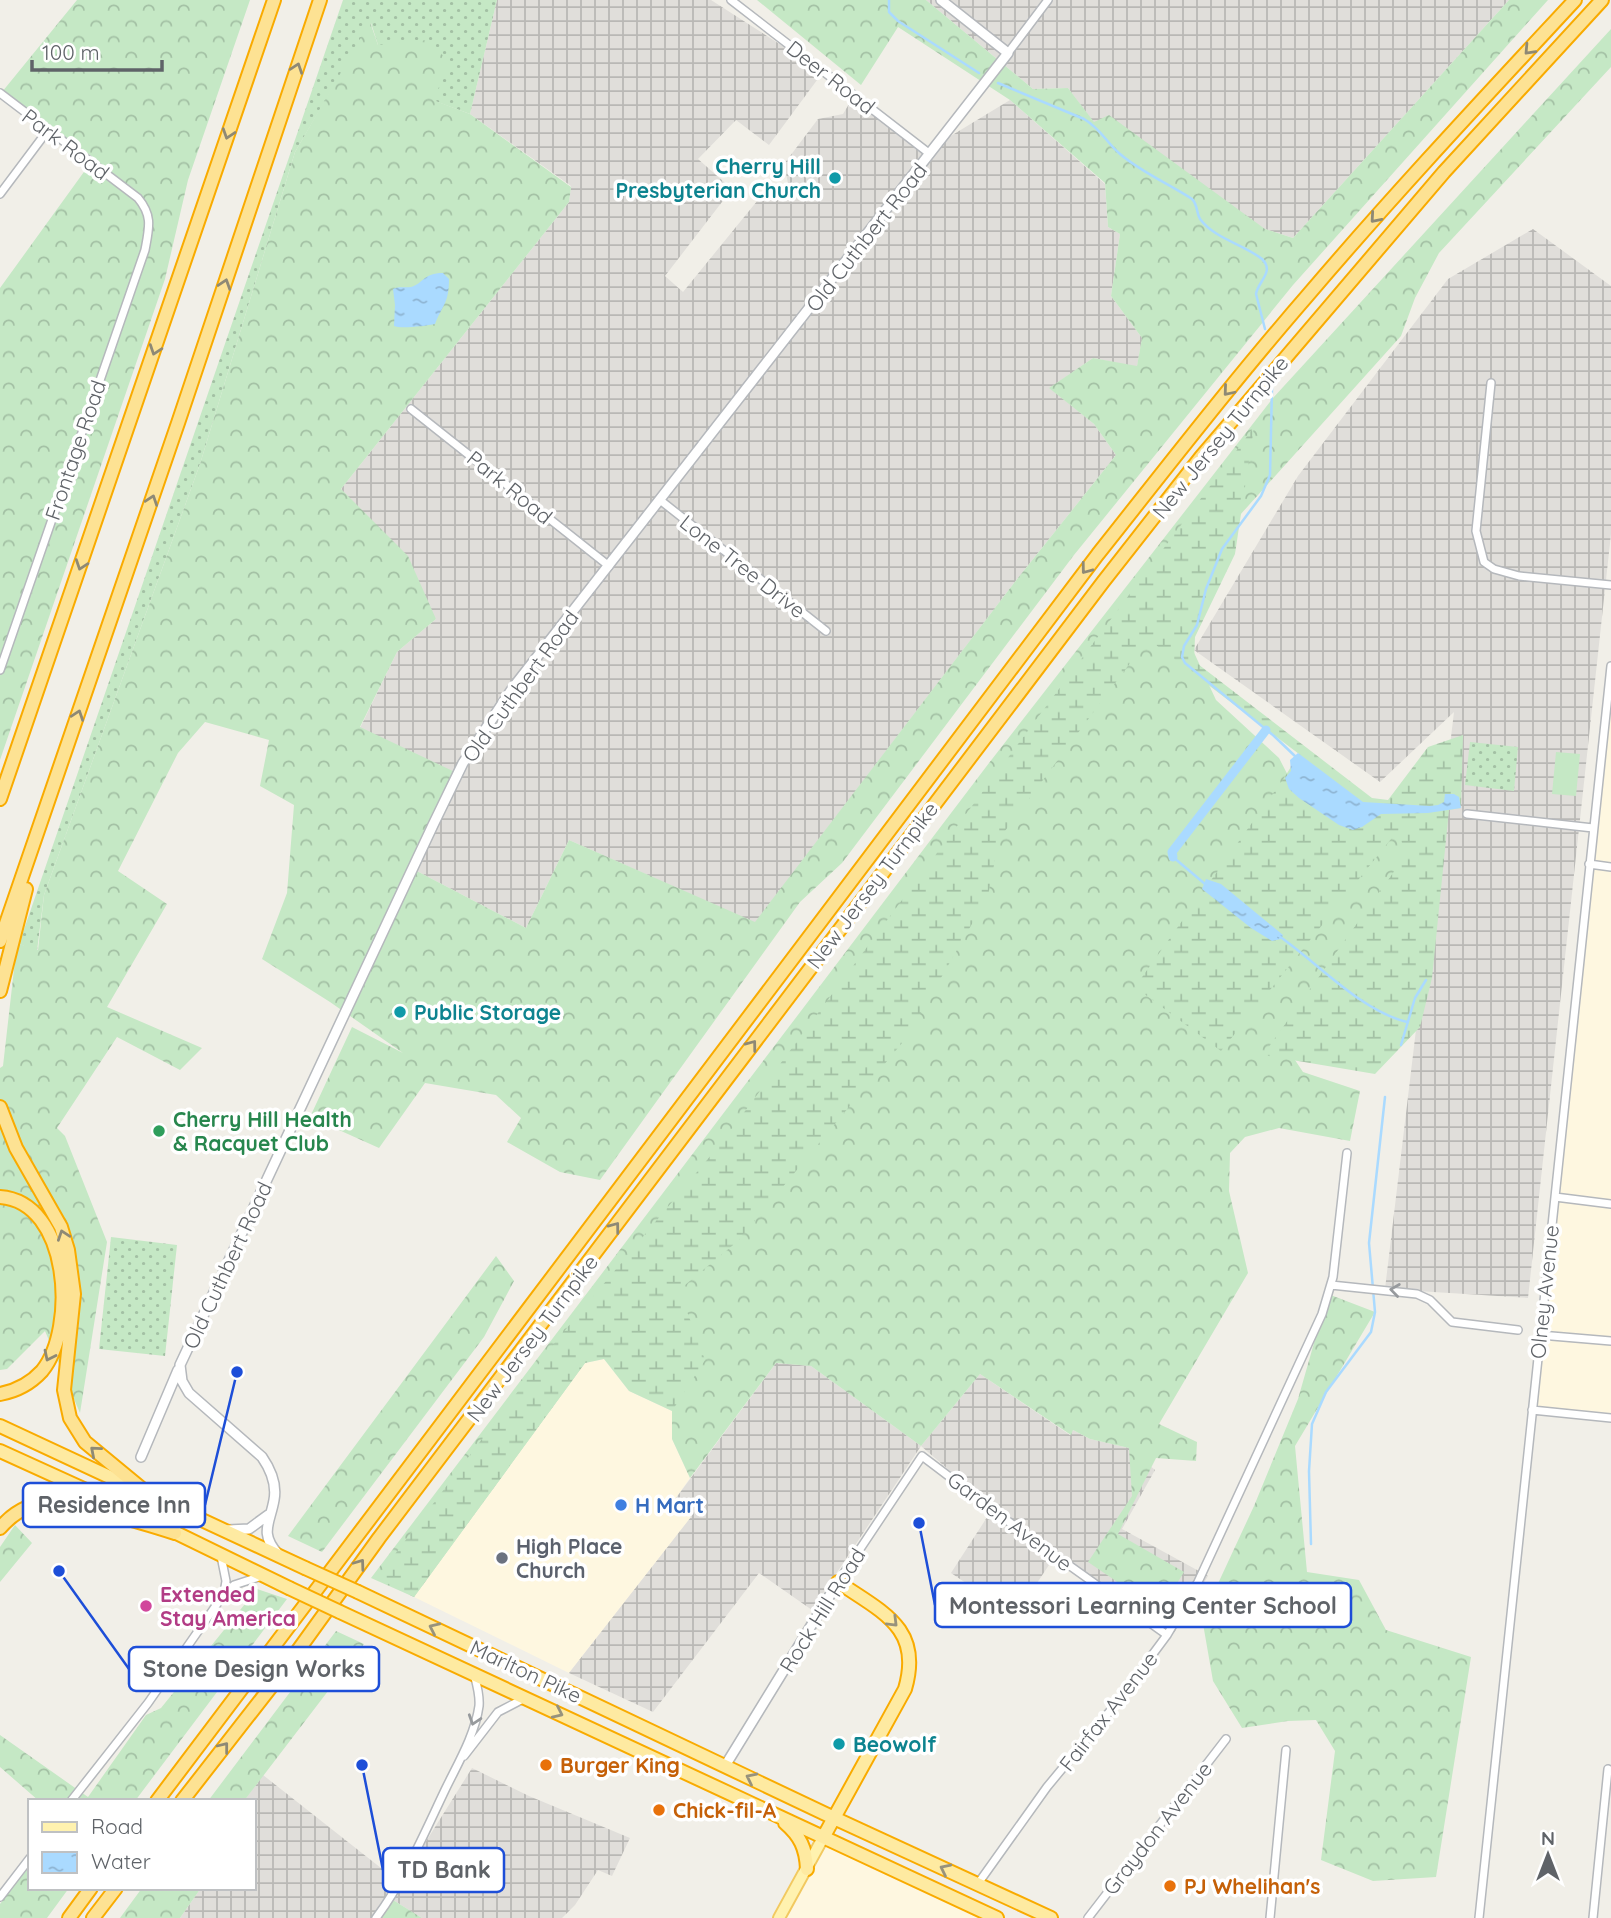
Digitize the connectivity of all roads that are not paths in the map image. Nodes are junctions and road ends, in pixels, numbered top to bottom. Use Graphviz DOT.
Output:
graph roads {
  1 [pos="274,0"];
  2 [pos="320,0"];
  3 [pos="732,0"];
  4 [pos="941,0"];
  5 [pos="1048,0"];
  6 [pos="1575,0"];
  7 [pos="1602,0"];
  8 [pos="1008,53"];
  9 [pos="0,93"];
  10 [pos="48,130"];
  11 [pos="930,154"];
  12 [pos="0,194"];
  13 [pos="148,230"];
  14 [pos="1491,383"];
  15 [pos="411,409"];
  16 [pos="660,500"];
  17 [pos="609,566"];
  18 [pos="1611,585"];
  19 [pos="826,631"];
  20 [pos="1611,666"];
  21 [pos="0,670"];
  22 [pos="1607,735"];
  23 [pos="62,760"];
  24 [pos="0,798"];
  25 [pos="1467,814"];
  26 [pos="1593,828"];
  27 [pos="1589,864"];
  28 [pos="1611,867"];
  29 [pos="0,942"];
  30 [pos="0,991"];
  31 [pos="0,1107"];
  32 [pos="1348,1153"];
  33 [pos="0,1197"];
  34 [pos="1555,1197"];
  35 [pos="1611,1204"];
  36 [pos="1331,1285"];
  37 [pos="1518,1330"];
  38 [pos="1540,1335"];
  39 [pos="1611,1341"];
  40 [pos="180,1365"];
  41 [pos="0,1394"];
  42 [pos="1532,1410"];
  43 [pos="1611,1418"];
  44 [pos="0,1426"];
  45 [pos="0,1451"];
  46 [pos="922,1456"];
  47 [pos="141,1457"];
  48 [pos="148,1494"];
  49 [pos="270,1514"];
  50 [pos="0,1528"];
  51 [pos="220,1528"];
  52 [pos="175,1534"];
  53 [pos="221,1556"];
  54 [pos="282,1558"];
  55 [pos="263,1576"];
  56 [pos="838,1582"];
  57 [pos="224,1594"];
  58 [pos="1167,1635"];
  59 [pos="474,1674"];
  60 [pos="525,1698"];
  61 [pos="1226,1739"];
  62 [pos="1286,1750"];
  63 [pos="457,1764"];
  64 [pos="725,1766"];
  65 [pos="1608,1769"];
  66 [pos="73,1799"];
  67 [pos="159,1799"];
  68 [pos="184,1799"];
  69 [pos="774,1813"];
  70 [pos="834,1818"];
  71 [pos="824,1836"];
  72 [pos="28,1861"];
  73 [pos="807,1869"];
  74 [pos="977,1885"];
  75 [pos="90,1890"];
  76 [pos="114,1890"];
  77 [pos="0,1897"];
  78 [pos="69,1918"];
  79 [pos="93,1918"];
  80 [pos="376,1918"];
  81 [pos="779,1918"];
  82 [pos="997,1918"];
  83 [pos="1051,1918"];
  84 [pos="1088,1918"];
  85 [pos="1270,1918"];
  86 [pos="1479,1918"];
  87 [pos="1593,1918"];
  1 -- 24 [label="highway, one-way"];
  23 -- 2 [label="highway, one-way"];
  3 -- 11 [label="street, Deer Road"];
  4 -- 8 [label="street"];
  5 -- 8 [label="street, Old Cuthbert Road"];
  6 -- 67 [label="highway, New Jersey Turnpike, one-way"];
  68 -- 7 [label="highway, New Jersey Turnpike, one-way"];
  8 -- 11 [label="street, Old Cuthbert Road"];
  9 -- 10 [label="street, Park Road"];
  10 -- 12 [label="street"];
  10 -- 13 [label="street, Park Road"];
  11 -- 16 [label="street, Old Cuthbert Road"];
  13 -- 21 [label="street, Frontage Road"];
  14 -- 18 [label="street"];
  15 -- 17 [label="street, Park Road"];
  16 -- 17 [label="street, Old Cuthbert Road"];
  16 -- 19 [label="street, Lone Tree Drive"];
  17 -- 40 [label="street, Old Cuthbert Road"];
  20 -- 22 [label="street, Olney Avenue"];
  22 -- 26 [label="street, Olney Avenue"];
  23 -- 29 [label="highway"];
  23 -- 30 [label="highway"];
  25 -- 26 [label="street"];
  26 -- 27 [label="street, Olney Avenue"];
  27 -- 28 [label="street"];
  27 -- 34 [label="street, Olney Avenue"];
  48 -- 31 [label="highway, one-way"];
  32 -- 36 [label="street, Fairfax Avenue"];
  33 -- 41 [label="highway, one-way"];
  34 -- 35 [label="street"];
  34 -- 38 [label="street, Olney Avenue"];
  37 -- 36 [label="street, one-way"];
  36 -- 58 [label="street, Fairfax Avenue"];
  38 -- 39 [label="street"];
  38 -- 42 [label="street, Olney Avenue"];
  40 -- 47 [label="street"];
  40 -- 49 [label="street, Old Cuthbert Road"];
  42 -- 43 [label="street"];
  42 -- 86 [label="street, Olney Avenue"];
  44 -- 48 [label="highway, Marlton Pike"];
  45 -- 52 [label="highway, Marlton Pike"];
  46 -- 56 [label="street, Rock Hill Road"];
  46 -- 58 [label="street, Garden Avenue"];
  48 -- 51 [label="highway, Marlton Pike"];
  49 -- 51 [label="street"];
  49 -- 54 [label="street, Old Cuthbert Road"];
  50 -- 52 [label="highway"];
  51 -- 54 [label="highway, Marlton Pike"];
  52 -- 53 [label="highway, Marlton Pike"];
  53 -- 55 [label="highway, Marlton Pike"];
  53 -- 57 [label="street"];
  64 -- 54 [label="highway, Marlton Pike, one-way, bridge"];
  55 -- 57 [label="street"];
  55 -- 59 [label="highway, Marlton Pike, bridge"];
  56 -- 64 [label="street, Rock Hill Road"];
  56 -- 70 [label="highway, one-way"];
  57 -- 66 [label="street"];
  58 -- 74 [label="street, Fairfax Avenue"];
  59 -- 60 [label="highway, Marlton Pike"];
  59 -- 63 [label="street, one-way"];
  60 -- 63 [label="street"];
  60 -- 69 [label="highway, Marlton Pike, one-way"];
  61 -- 84 [label="street, Graydon Avenue"];
  62 -- 85 [label="street"];
  63 -- 80 [label="street"];
  70 -- 64 [label="highway, Marlton Pike, one-way"];
  65 -- 87 [label="street"];
  69 -- 71 [label="highway, Marlton Pike"];
  69 -- 73 [label="highway"];
  70 -- 71 [label="highway"];
  74 -- 70 [label="highway, Marlton Pike, one-way"];
  71 -- 73 [label="main road"];
  71 -- 82 [label="highway, Marlton Pike"];
  72 -- 77 [label="street"];
  73 -- 81 [label="main road"];
  74 -- 83 [label="highway, Marlton Pike"];
  75 -- 78 [label="highway"];
  76 -- 79 [label="highway"];
}
